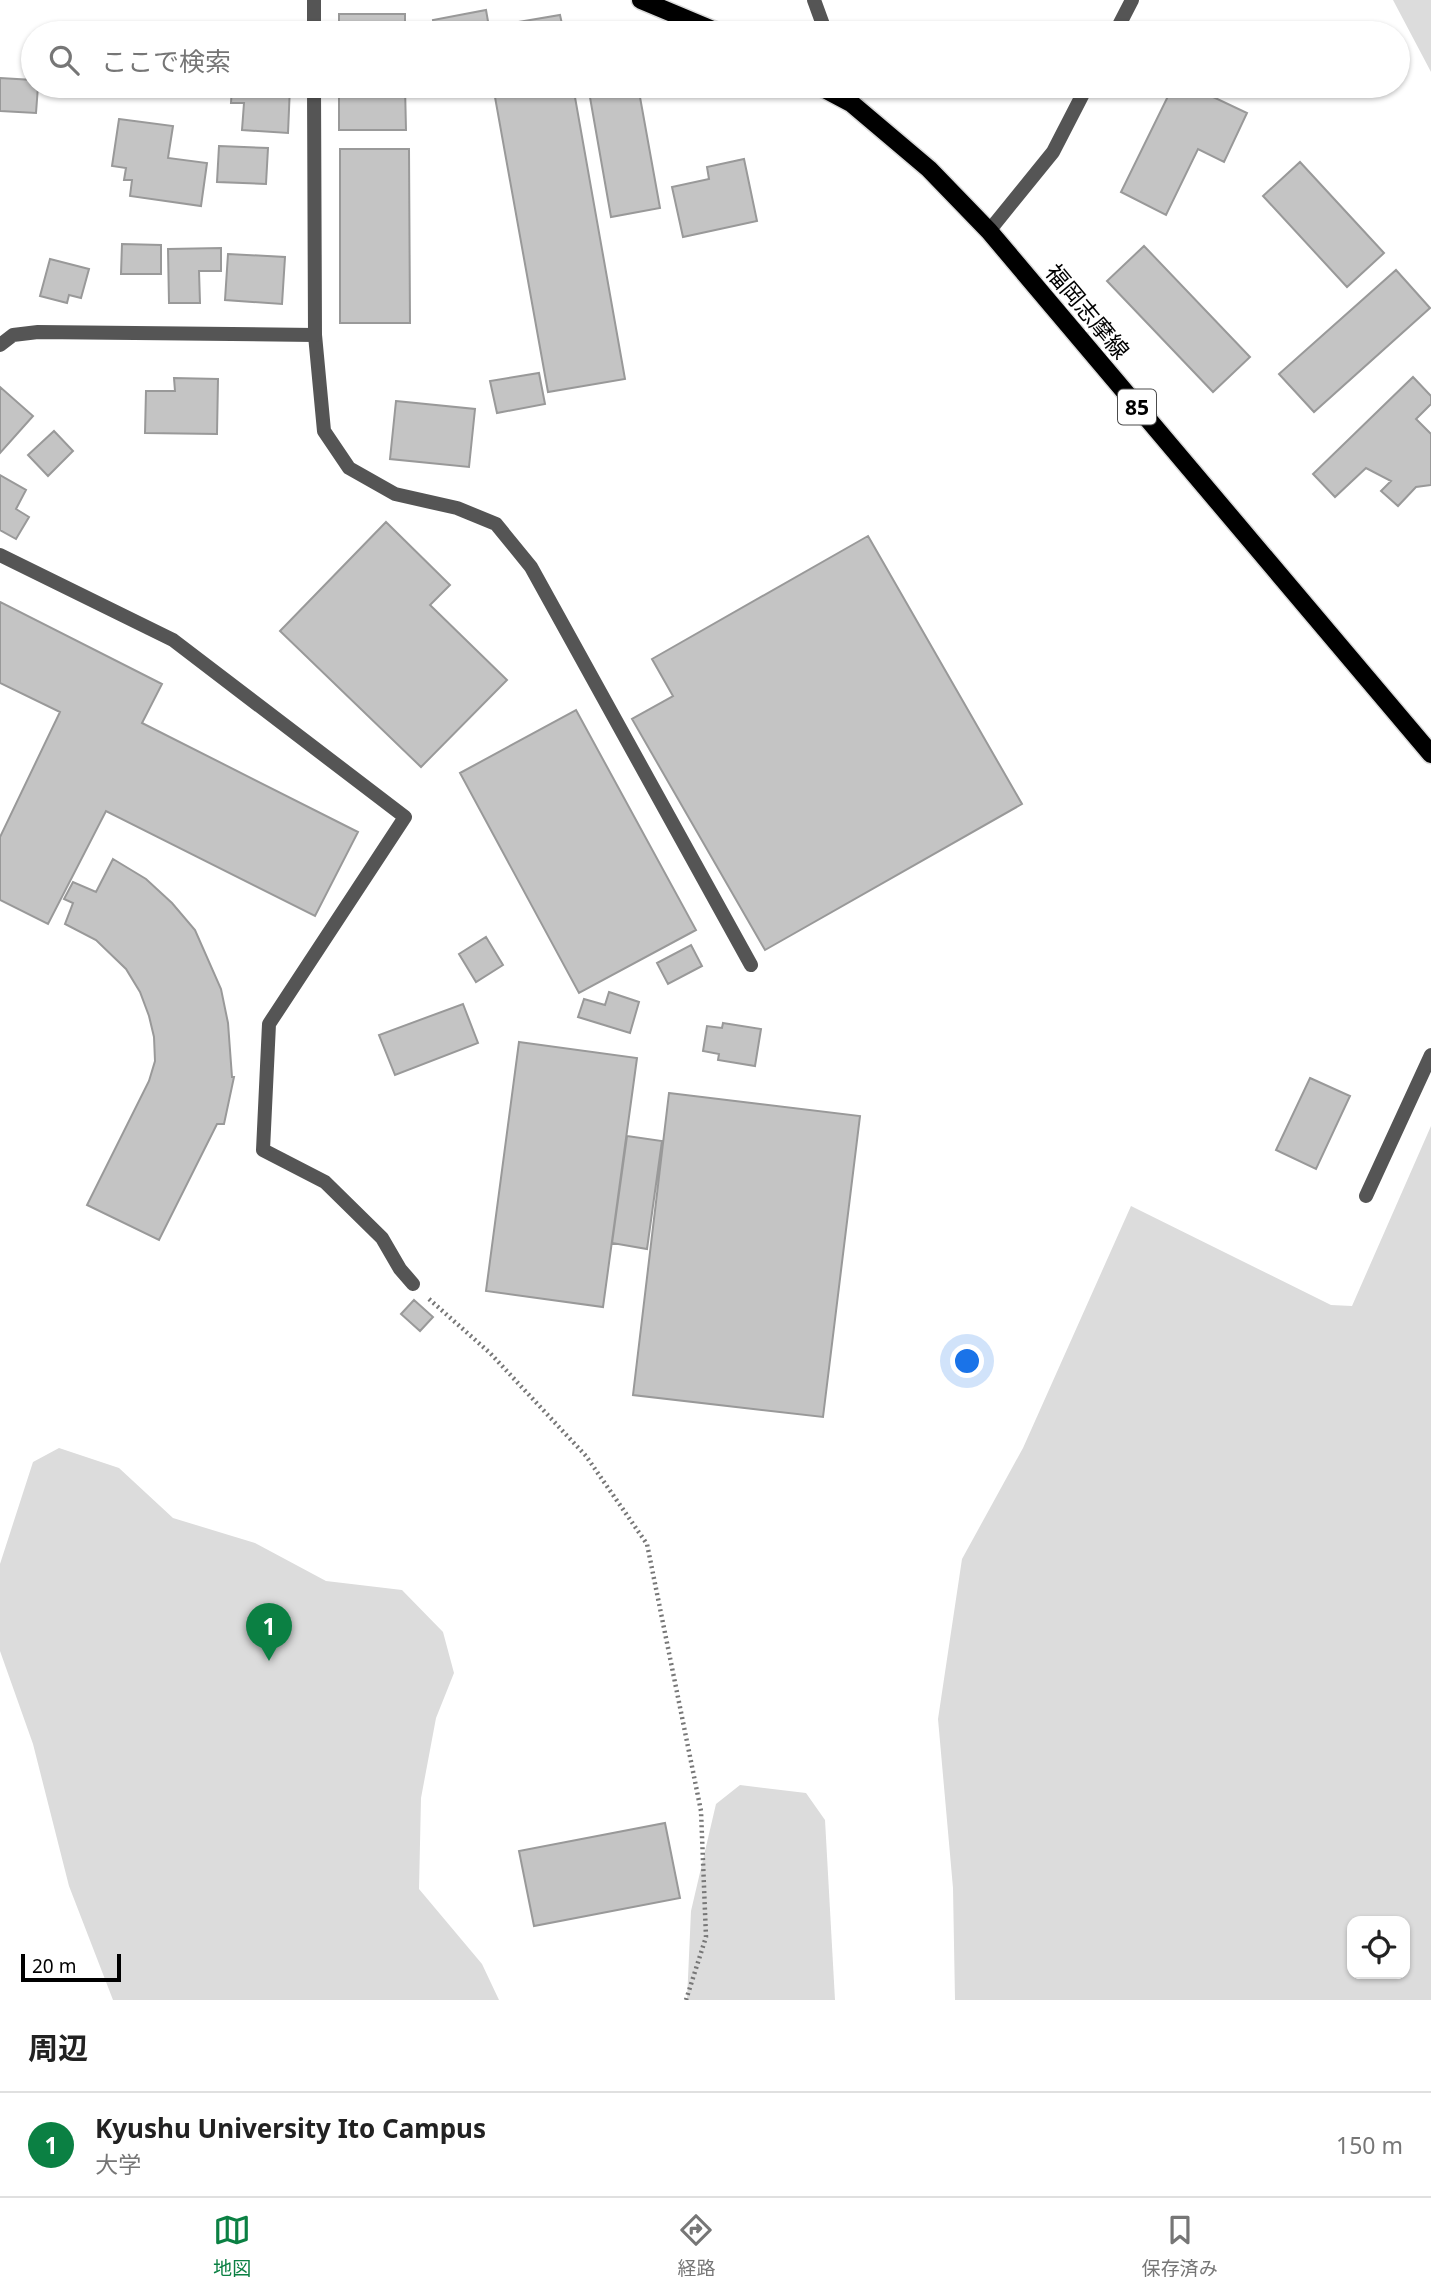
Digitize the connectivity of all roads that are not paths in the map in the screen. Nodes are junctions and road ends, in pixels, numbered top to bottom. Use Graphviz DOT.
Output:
graph roads {
  1 [pos="314,0"];
  2 [pos="641,0"];
  3 [pos="814,0"];
  4 [pos="1132,0"];
  5 [pos="314,21"];
  6 [pos="691,21"];
  7 [pos="822,21"];
  8 [pos="1121,21"];
  9 [pos="314,98"];
  10 [pos="842,98"];
  11 [pos="849,98"];
  12 [pos="1081,98"];
  13 [pos="851,103"];
  14 [pos="989,231"];
  15 [pos="315,335"];
  16 [pos="0,345"];
  17 [pos="0,555"];
  18 [pos="1431,754"];
  19 [pos="751,965"];
  20 [pos="1431,1055"];
  21 [pos="1366,1196"];
  22 [pos="413,1284"];
  1 -- 5 [label="street"];
  2 -- 6 [label="main road"];
  3 -- 7 [label="street"];
  4 -- 8 [label="street"];
  9 -- 15 [label="street"];
  10 -- 13 [label="main road, 福岡志摩線 / 85"];
  11 -- 13 [label="street"];
  12 -- 14 [label="street"];
  13 -- 14 [label="main road, 福岡志摩線 / 85"];
  14 -- 18 [label="main road, 福岡志摩線 / 85"];
  15 -- 16 [label="street"];
  15 -- 19 [label="street"];
  17 -- 22 [label="street"];
  20 -- 21 [label="street"];
}
